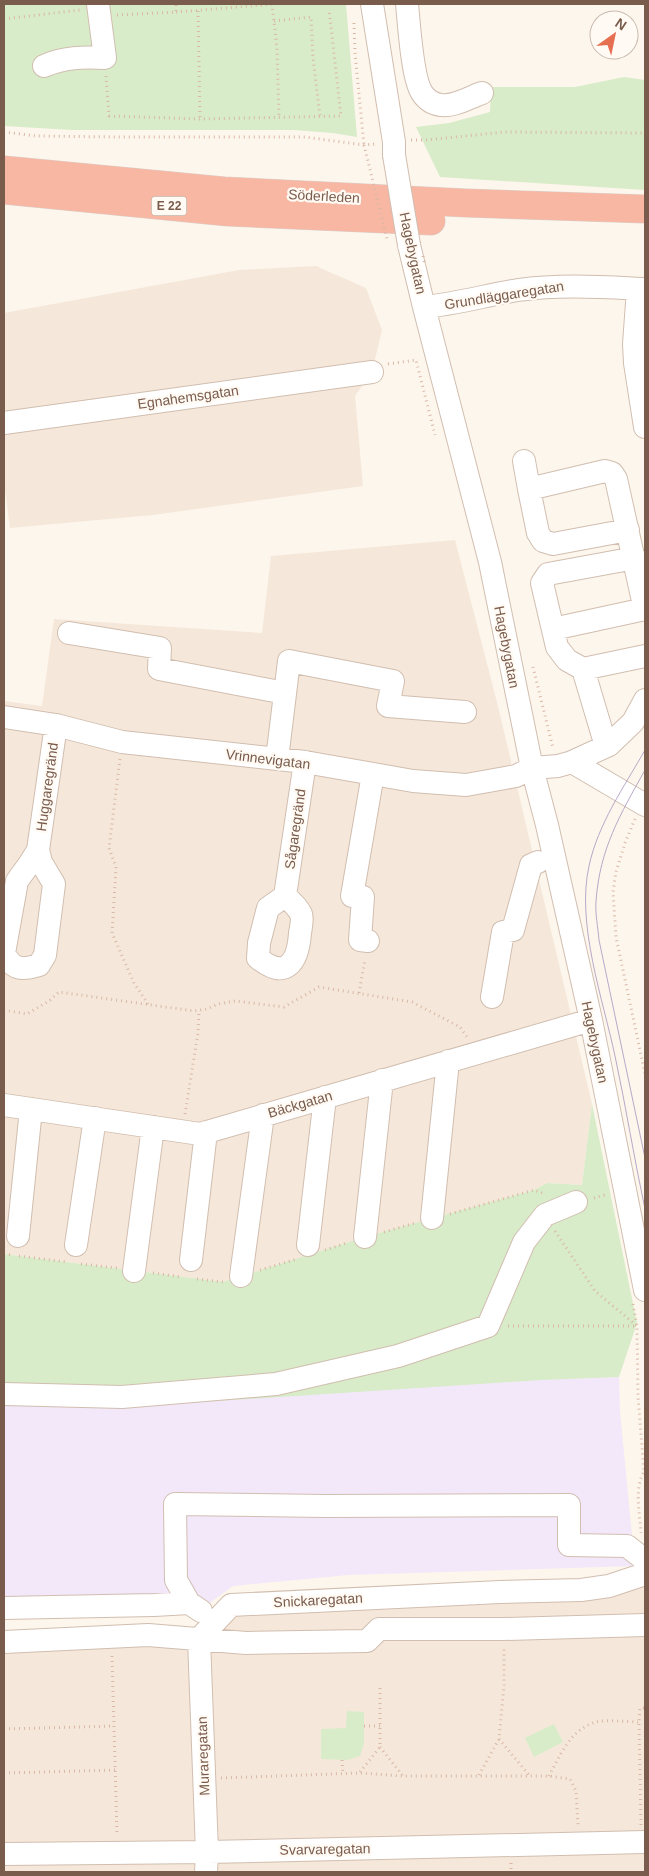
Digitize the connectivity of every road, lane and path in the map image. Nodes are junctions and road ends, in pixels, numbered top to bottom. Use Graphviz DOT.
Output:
graph roads {
  1 [pos="176,4"];
  2 [pos="274,4"];
  3 [pos="407,4"];
  4 [pos="99,9"];
  5 [pos="363,9"];
  6 [pos="329,10"];
  7 [pos="198,11"];
  8 [pos="176,12"];
  9 [pos="4,20"];
  10 [pos="274,20"];
  11 [pos="105,58"];
  12 [pos="44,66"];
  13 [pos="482,92"];
  14 [pos="320,116"];
  15 [pos="279,117"];
  16 [pos="200,119"];
  17 [pos="4,132"];
  18 [pos="645,133"];
  19 [pos="364,145"];
  20 [pos="394,148"];
  21 [pos="4,170"];
  22 [pos="4,190"];
  23 [pos="645,209"];
  24 [pos="645,228"];
  25 [pos="399,246"];
  26 [pos="642,289"];
  27 [pos="424,307"];
  28 [pos="372,372"];
  29 [pos="4,422"];
  30 [pos="645,427"];
  31 [pos="524,461"];
  32 [pos="529,490"];
  33 [pos="628,530"];
  34 [pos="635,558"];
  35 [pos="645,609"];
  36 [pos="552,629"];
  37 [pos="69,633"];
  38 [pos="645,656"];
  39 [pos="583,668"];
  40 [pos="285,692"];
  41 [pos="645,700"];
  42 [pos="465,712"];
  43 [pos="4,718"];
  44 [pos="56,725"];
  45 [pos="122,742"];
  46 [pos="606,746"];
  47 [pos="277,759"];
  48 [pos="305,762"];
  49 [pos="572,762"];
  50 [pos="532,768"];
  51 [pos="373,774"];
  52 [pos="641,810"];
  53 [pos="38,850"];
  54 [pos="538,862"];
  55 [pos="286,896"];
  56 [pos="368,941"];
  57 [pos="359,993"];
  58 [pos="492,997"];
  59 [pos="149,1005"];
  60 [pos="4,1010"];
  61 [pos="199,1011"];
  62 [pos="591,1020"];
  63 [pos="475,1053"];
  64 [pos="448,1061"];
  65 [pos="645,1074"];
  66 [pos="382,1080"];
  67 [pos="325,1097"];
  68 [pos="4,1105"];
  69 [pos="30,1109"];
  70 [pos="263,1115"];
  71 [pos="94,1118"];
  72 [pos="153,1127"];
  73 [pos="182,1131"];
  74 [pos="206,1132"];
  75 [pos="611,1194"];
  76 [pos="576,1202"];
  77 [pos="545,1215"];
  78 [pos="432,1218"];
  79 [pos="18,1236"];
  80 [pos="365,1237"];
  81 [pos="310,1251"];
  82 [pos="4,1254"];
  83 [pos="74,1257"];
  84 [pos="134,1270"];
  85 [pos="189,1272"];
  86 [pos="241,1276"];
  87 [pos="639,1294"];
  88 [pos="488,1326"];
  89 [pos="637,1326"];
  90 [pos="4,1394"];
  91 [pos="645,1472"];
  92 [pos="641,1535"];
  93 [pos="645,1560"];
  94 [pos="645,1574"];
  95 [pos="189,1603"];
  96 [pos="4,1608"];
  97 [pos="216,1621"];
  98 [pos="645,1625"];
  99 [pos="504,1629"];
  100 [pos="112,1636"];
  101 [pos="199,1639"];
  102 [pos="4,1642"];
  103 [pos="380,1684"];
  104 [pos="645,1708"];
  105 [pos="639,1722"];
  106 [pos="114,1726"];
  107 [pos="364,1726"];
  108 [pos="380,1726"];
  109 [pos="4,1729"];
  110 [pos="499,1739"];
  111 [pos="380,1748"];
  112 [pos="342,1760"];
  113 [pos="115,1770"];
  114 [pos="4,1773"];
  115 [pos="360,1773"];
  116 [pos="343,1774"];
  117 [pos="479,1775"];
  118 [pos="403,1776"];
  119 [pos="529,1776"];
  120 [pos="549,1776"];
  121 [pos="203,1778"];
  122 [pos="644,1843"];
  123 [pos="579,1844"];
  124 [pos="117,1852"];
  125 [pos="4,1854"];
  126 [pos="206,1862"];
  1 -- 8 [label="path"];
  2 -- 7 [label="path"];
  2 -- 10 [label="path"];
  3 -- 13 [label="street"];
  4 -- 8 [label="path"];
  4 -- 9 [label="path"];
  4 -- 11 [label="street"];
  5 -- 19 [label="path"];
  5 -- 20 [label="street, Hagebygatan"];
  6 -- 14 [label="path"];
  7 -- 8 [label="path"];
  7 -- 16 [label="path"];
  10 -- 14 [label="path"];
  10 -- 15 [label="path"];
  11 -- 12 [label="street"];
  11 -- 16 [label="path"];
  14 -- 15 [label="path"];
  15 -- 16 [label="path"];
  17 -- 19 [label="path"];
  18 -- 20 [label="path"];
  19 -- 20 [label="path"];
  19 -- 25 [label="path, bridge"];
  20 -- 25 [label="street, Hagebygatan, bridge"];
  21 -- 23 [label="highway, Söderleden / E 22"];
  22 -- 24 [label="highway, Söderleden / E 22"];
  25 -- 27 [label="street, Hagebygatan"];
  26 -- 27 [label="street, Grundläggaregatan"];
  26 -- 30 [label="street"];
  27 -- 50 [label="street, Hagebygatan"];
  28 -- 29 [label="street, Egnahemsgatan"];
  31 -- 32 [label="street"];
  32 -- 33 [label="street"];
  32 -- 33 [label="street"];
  33 -- 34 [label="street"];
  34 -- 35 [label="street"];
  34 -- 36 [label="street"];
  35 -- 36 [label="street"];
  36 -- 39 [label="street"];
  37 -- 40 [label="street"];
  38 -- 39 [label="street"];
  39 -- 46 [label="street"];
  40 -- 42 [label="street"];
  40 -- 47 [label="street"];
  41 -- 46 [label="street, Vrinnevigatan"];
  43 -- 44 [label="street, Vrinnevigatan"];
  44 -- 45 [label="street, Vrinnevigatan"];
  44 -- 53 [label="street, Huggaregränd"];
  45 -- 47 [label="street, Vrinnevigatan"];
  45 -- 59 [label="path"];
  46 -- 49 [label="street, Vrinnevigatan"];
  47 -- 48 [label="street, Vrinnevigatan"];
  48 -- 51 [label="street, Vrinnevigatan"];
  48 -- 55 [label="street, Sågaregränd"];
  49 -- 50 [label="street, Vrinnevigatan"];
  49 -- 52 [label="street"];
  50 -- 51 [label="street, Vrinnevigatan"];
  50 -- 62 [label="street, Hagebygatan"];
  51 -- 56 [label="street"];
  52 -- 65 [label="path"];
  54 -- 58 [label="street"];
  56 -- 57 [label="path"];
  57 -- 61 [label="path"];
  57 -- 63 [label="path"];
  59 -- 60 [label="path"];
  59 -- 61 [label="path"];
  61 -- 73 [label="path"];
  62 -- 63 [label="street, Bäckgatan"];
  62 -- 87 [label="street, Hagebygatan"];
  63 -- 64 [label="street, Bäckgatan"];
  64 -- 66 [label="street, Bäckgatan"];
  64 -- 78 [label="street"];
  66 -- 67 [label="street, Bäckgatan"];
  66 -- 80 [label="street"];
  67 -- 70 [label="street, Bäckgatan"];
  67 -- 81 [label="street"];
  68 -- 69 [label="street, Bäckgatan"];
  69 -- 71 [label="street, Bäckgatan"];
  69 -- 79 [label="street"];
  70 -- 74 [label="street, Bäckgatan"];
  70 -- 86 [label="street"];
  71 -- 72 [label="street, Bäckgatan"];
  71 -- 83 [label="street"];
  72 -- 73 [label="street, Bäckgatan"];
  72 -- 84 [label="street"];
  73 -- 74 [label="street, Bäckgatan"];
  74 -- 85 [label="street"];
  75 -- 76 [label="path"];
  76 -- 77 [label="street"];
  76 -- 78 [label="path"];
  77 -- 88 [label="street"];
  77 -- 89 [label="path"];
  78 -- 80 [label="path"];
  80 -- 81 [label="path"];
  81 -- 86 [label="path"];
  82 -- 83 [label="path"];
  83 -- 84 [label="path"];
  84 -- 85 [label="path"];
  85 -- 86 [label="path"];
  87 -- 89 [label="path"];
  88 -- 89 [label="path"];
  88 -- 90 [label="street"];
  89 -- 91 [label="path"];
  91 -- 92 [label="path"];
  93 -- 95 [label="street"];
  94 -- 97 [label="street, Snickaregatan"];
  95 -- 96 [label="street"];
  95 -- 97 [label="street"];
  97 -- 101 [label="street, Snickaregatan"];
  98 -- 99 [label="street"];
  99 -- 101 [label="street"];
  99 -- 110 [label="path"];
  100 -- 101 [label="street"];
  100 -- 102 [label="street"];
  100 -- 106 [label="path"];
  101 -- 121 [label="street, Muraregatan"];
  103 -- 108 [label="path"];
  104 -- 105 [label="path"];
  105 -- 120 [label="path"];
  105 -- 122 [label="path"];
  106 -- 109 [label="path"];
  106 -- 113 [label="path"];
  107 -- 108 [label="path"];
  108 -- 111 [label="path"];
  110 -- 117 [label="path"];
  110 -- 119 [label="path"];
  111 -- 115 [label="path"];
  111 -- 118 [label="path"];
  112 -- 116 [label="path"];
  113 -- 114 [label="path"];
  113 -- 124 [label="path"];
  115 -- 116 [label="path"];
  115 -- 118 [label="path"];
  116 -- 121 [label="path"];
  117 -- 118 [label="path"];
  117 -- 119 [label="path"];
  119 -- 120 [label="path"];
  120 -- 123 [label="path"];
  121 -- 126 [label="street, Muraregatan"];
  122 -- 123 [label="street, Svarvaregatan"];
  123 -- 126 [label="street, Svarvaregatan"];
  124 -- 125 [label="street, Svarvaregatan"];
  124 -- 126 [label="street, Svarvaregatan"];
}
